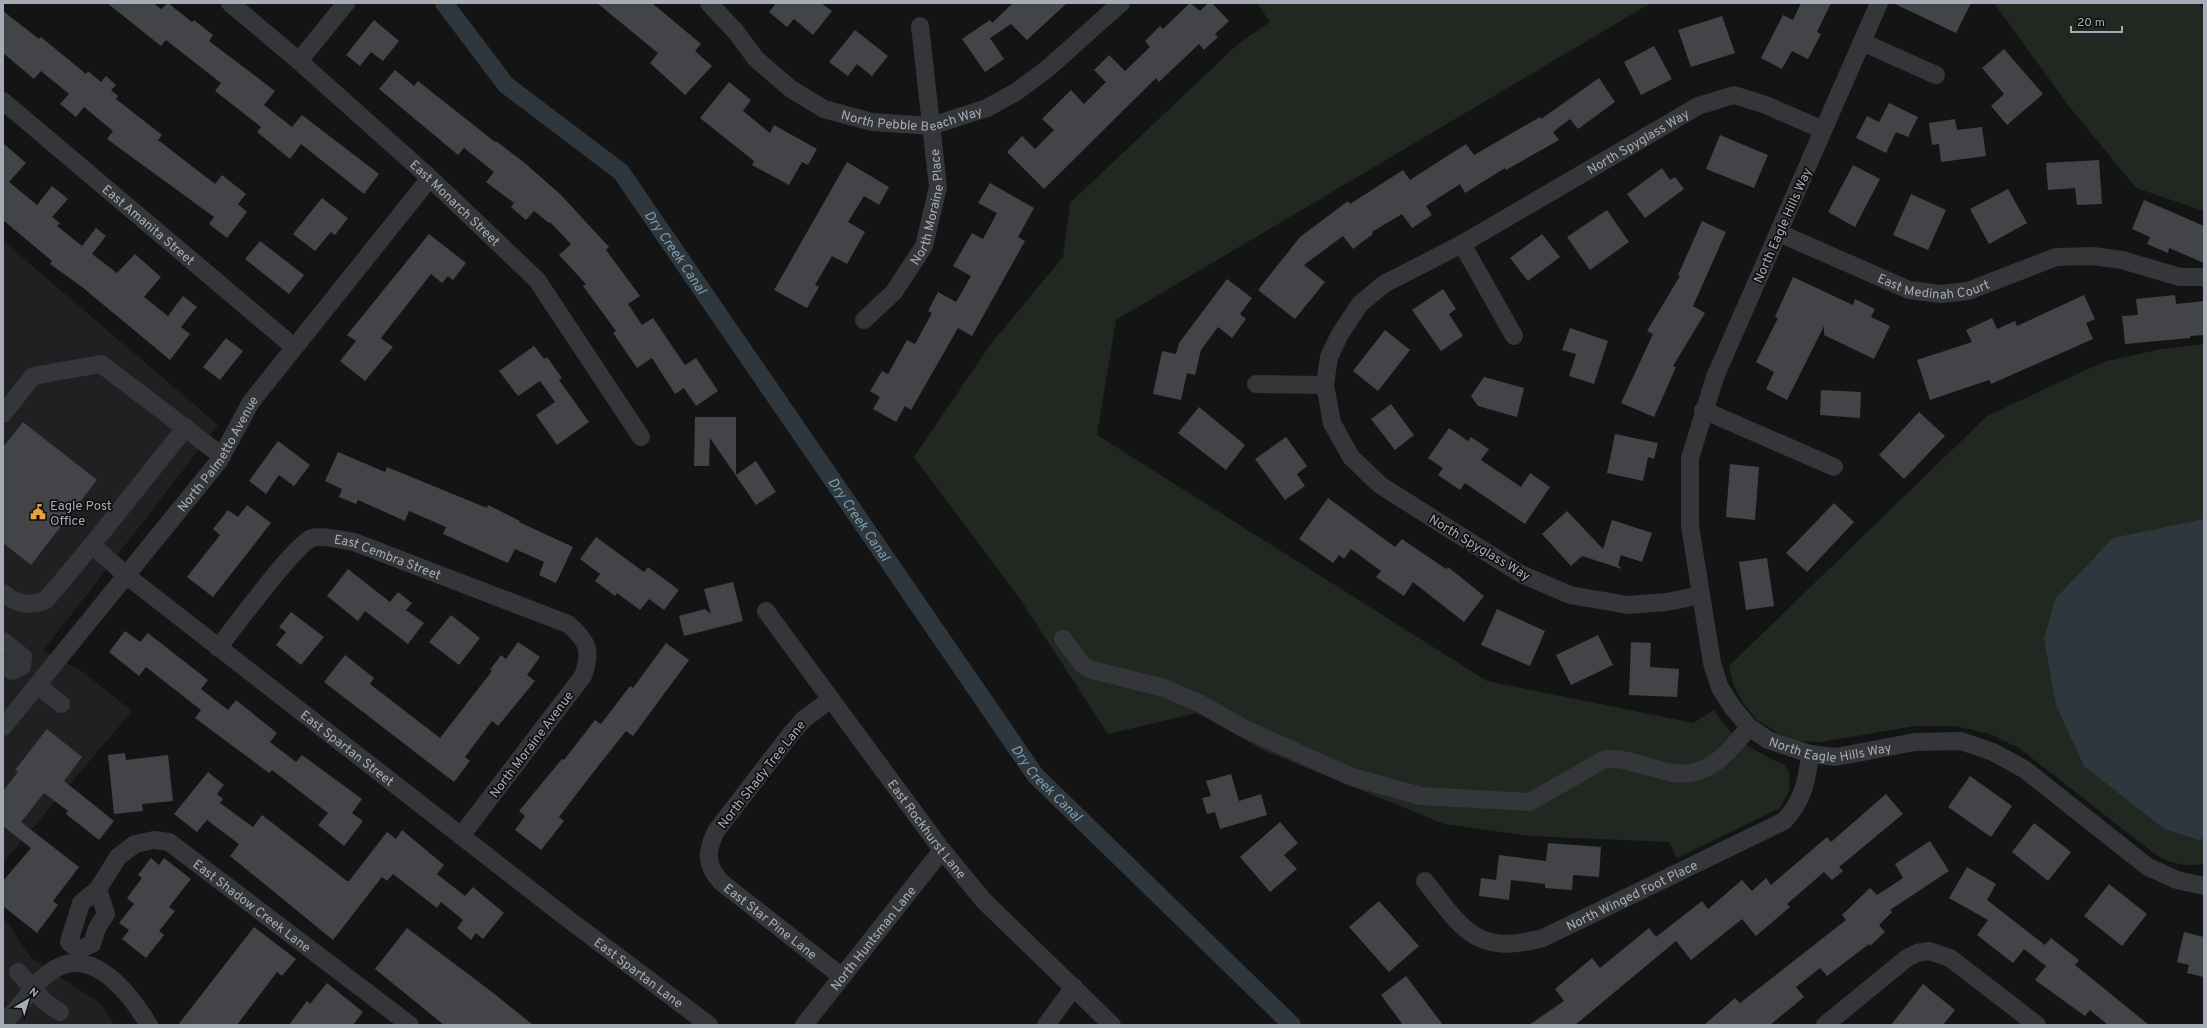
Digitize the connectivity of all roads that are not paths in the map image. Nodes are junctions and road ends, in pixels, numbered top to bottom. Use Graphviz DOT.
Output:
graph roads {
  1 [pos="230,3"];
  2 [pos="346,3"];
  3 [pos="709,3"];
  4 [pos="1121,3"];
  5 [pos="1879,3"];
  6 [pos="920,26"];
  7 [pos="1862,42"];
  8 [pos="299,61"];
  9 [pos="1936,75"];
  10 [pos="3,101"];
  11 [pos="931,126"];
  12 [pos="1823,130"];
  13 [pos="430,178"];
  14 [pos="1779,233"];
  15 [pos="1462,244"];
  16 [pos="2204,278"];
  17 [pos="864,320"];
  18 [pos="1514,336"];
  19 [pos="294,347"];
  20 [pos="1256,384"];
  21 [pos="1325,386"];
  22 [pos="1703,410"];
  23 [pos="3,414"];
  24 [pos="186,427"];
  25 [pos="641,437"];
  26 [pos="222,456"];
  27 [pos="1834,467"];
  28 [pos="92,546"];
  29 [pos="127,576"];
  30 [pos="3,593"];
  31 [pos="1701,595"];
  32 [pos="766,611"];
  33 [pos="1063,639"];
  34 [pos="3,641"];
  35 [pos="587,647"];
  36 [pos="218,648"];
  37 [pos="3,664"];
  38 [pos="22,666"];
  39 [pos="38,683"];
  40 [pos="831,698"];
  41 [pos="61,704"];
  42 [pos="3,727"];
  43 [pos="1749,727"];
  44 [pos="1810,754"];
  45 [pos="461,836"];
  46 [pos="942,850"];
  47 [pos="708,860"];
  48 [pos="1426,881"];
  49 [pos="2204,886"];
  50 [pos="98,889"];
  51 [pos="568,919"];
  52 [pos="77,956"];
  53 [pos="18,972"];
  54 [pos="841,976"];
  55 [pos="1074,988"];
  56 [pos="32,990"];
  57 [pos="60,1012"];
  58 [pos="3,1022"];
  59 [pos="149,1025"];
  60 [pos="410,1025"];
  61 [pos="709,1025"];
  62 [pos="804,1025"];
  63 [pos="1046,1025"];
  64 [pos="1112,1025"];
  65 [pos="1825,1025"];
  66 [pos="2037,1025"];
  1 -- 8 [label="street, East Monarch Street"];
  2 -- 8 [label="street"];
  3 -- 11 [label="street, North Pebble Beach Way"];
  4 -- 11 [label="street, North Pebble Beach Way"];
  5 -- 7 [label="street, North Eagle Hills Way"];
  6 -- 11 [label="street, North Moraine Place"];
  7 -- 9 [label="street"];
  7 -- 12 [label="street, North Eagle Hills Way"];
  8 -- 13 [label="street, East Monarch Street"];
  10 -- 19 [label="street, East Amanita Street"];
  11 -- 17 [label="street, North Moraine Place"];
  12 -- 14 [label="street, North Eagle Hills Way"];
  12 -- 15 [label="street, North Spyglass Way"];
  13 -- 19 [label="street, North Palmetto Avenue"];
  13 -- 25 [label="street, East Monarch Street"];
  14 -- 16 [label="street, East Medinah Court"];
  14 -- 22 [label="street, North Eagle Hills Way"];
  15 -- 18 [label="street"];
  15 -- 21 [label="street, North Spyglass Way"];
  19 -- 26 [label="street, North Palmetto Avenue"];
  20 -- 21 [label="street"];
  21 -- 31 [label="street, North Spyglass Way"];
  22 -- 27 [label="street"];
  22 -- 31 [label="street, North Eagle Hills Way"];
  23 -- 24 [label="street"];
  24 -- 26 [label="street"];
  24 -- 28 [label="street"];
  26 -- 29 [label="street, North Palmetto Avenue"];
  28 -- 29 [label="street, East Spartan Street"];
  28 -- 30 [label="street"];
  29 -- 36 [label="street, East Spartan Street"];
  29 -- 39 [label="street, North Palmetto Avenue"];
  31 -- 43 [label="street, North Eagle Hills Way"];
  32 -- 40 [label="street, East Rockhurst Lane"];
  33 -- 43 [label="street"];
  34 -- 38 [label="street"];
  35 -- 36 [label="street, East Cembra Street"];
  35 -- 45 [label="street, North Moraine Avenue"];
  36 -- 45 [label="street, East Spartan Street"];
  37 -- 38 [label="street"];
  38 -- 39 [label="street"];
  39 -- 41 [label="street"];
  39 -- 42 [label="street, North Palmetto Avenue"];
  40 -- 46 [label="street, East Rockhurst Lane"];
  40 -- 47 [label="street, North Shady Tree Lane"];
  43 -- 44 [label="street, North Eagle Hills Way"];
  44 -- 48 [label="street, North Winged Foot Place"];
  44 -- 49 [label="street, North Eagle Hills Way"];
  45 -- 51 [label="street, East Spartan Street"];
  46 -- 54 [label="street, North Huntsman Lane"];
  46 -- 55 [label="street, East Rockhurst Lane"];
  47 -- 54 [label="street, East Star Pine Lane"];
  50 -- 52 [label="street"];
  50 -- 52 [label="street, East Shadow Creek Lane"];
  50 -- 60 [label="street, East Shadow Creek Lane"];
  51 -- 61 [label="street, East Spartan Lane"];
  52 -- 56 [label="street"];
  52 -- 59 [label="street"];
  53 -- 56 [label="street"];
  54 -- 62 [label="street, North Huntsman Lane"];
  55 -- 63 [label="street"];
  55 -- 64 [label="street, East Rockhurst Lane"];
  56 -- 57 [label="street"];
  56 -- 58 [label="street"];
  65 -- 66 [label="street"];
}
